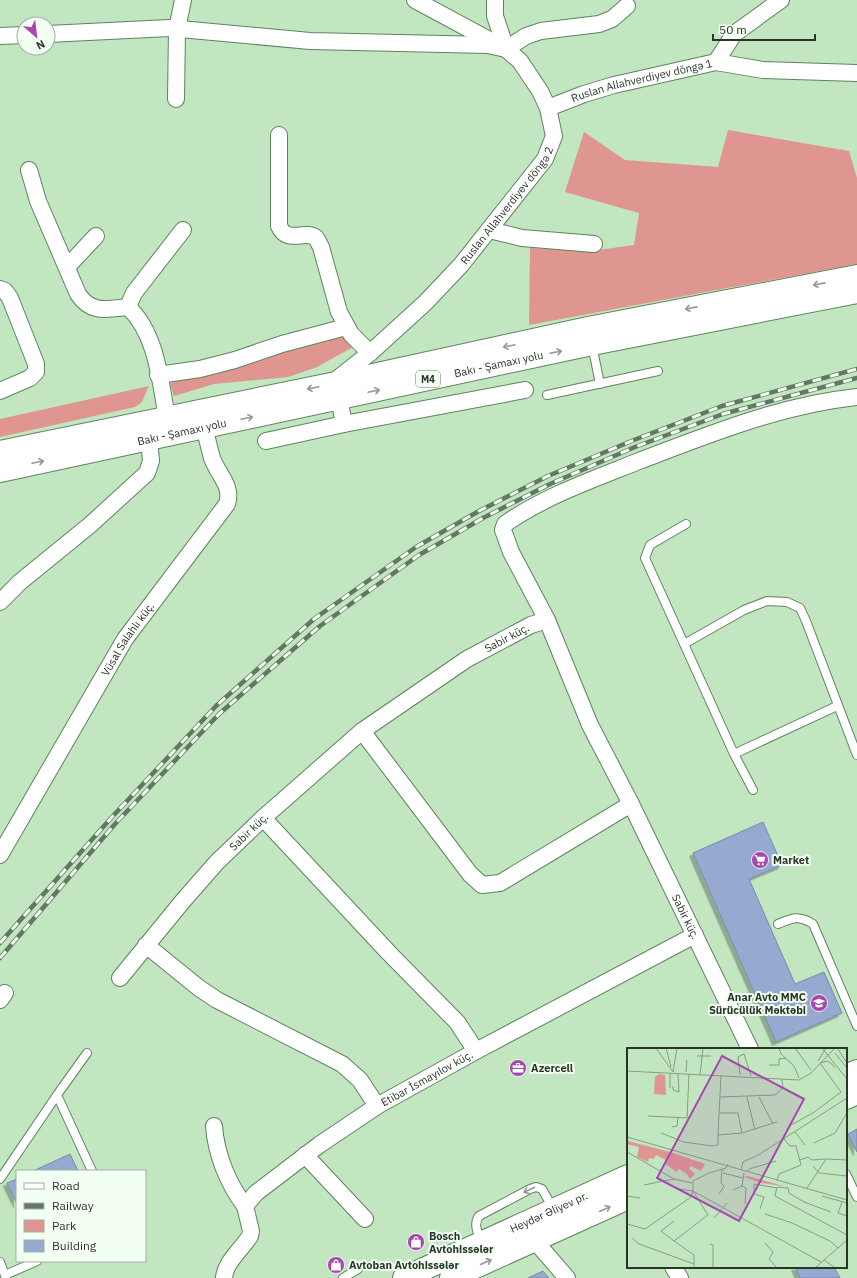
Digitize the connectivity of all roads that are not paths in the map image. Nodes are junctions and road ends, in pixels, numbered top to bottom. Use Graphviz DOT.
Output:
graph roads {
  1 [pos="183,0"];
  2 [pos="415,0"];
  3 [pos="495,0"];
  4 [pos="781,0"];
  5 [pos="627,6"];
  6 [pos="177,29"];
  7 [pos="56,34"];
  8 [pos="16,35"];
  9 [pos="0,36"];
  10 [pos="506,49"];
  11 [pos="716,62"];
  12 [pos="857,73"];
  13 [pos="176,99"];
  14 [pos="548,108"];
  15 [pos="279,135"];
  16 [pos="29,170"];
  17 [pos="182,230"];
  18 [pos="489,230"];
  19 [pos="96,236"];
  20 [pos="594,244"];
  21 [pos="67,267"];
  22 [pos="857,276"];
  23 [pos="0,289"];
  24 [pos="857,292"];
  25 [pos="128,307"];
  26 [pos="346,327"];
  27 [pos="592,344"];
  28 [pos="370,353"];
  29 [pos="658,371"];
  30 [pos="158,375"];
  31 [pos="600,384"];
  32 [pos="525,390"];
  33 [pos="0,391"];
  34 [pos="338,391"];
  35 [pos="547,395"];
  36 [pos="857,397"];
  37 [pos="167,418"];
  38 [pos="344,424"];
  39 [pos="204,427"];
  40 [pos="149,438"];
  41 [pos="266,441"];
  42 [pos="0,452"];
  43 [pos="0,471"];
  44 [pos="686,524"];
  45 [pos="0,602"];
  46 [pos="546,620"];
  47 [pos="684,644"];
  48 [pos="837,706"];
  49 [pos="362,731"];
  50 [pos="734,754"];
  51 [pos="857,755"];
  52 [pos="753,790"];
  53 [pos="632,804"];
  54 [pos="263,818"];
  55 [pos="0,855"];
  56 [pos="778,924"];
  57 [pos="695,935"];
  58 [pos="146,945"];
  59 [pos="120,978"];
  60 [pos="857,1026"];
  61 [pos="750,1048"];
  62 [pos="476,1051"];
  63 [pos="87,1053"];
  64 [pos="857,1071"];
  65 [pos="847,1076"];
  66 [pos="857,1093"];
  67 [pos="57,1095"];
  68 [pos="847,1098"];
  69 [pos="377,1106"];
  70 [pos="214,1126"];
  71 [pos="305,1155"];
  72 [pos="92,1170"];
  73 [pos="627,1176"];
  74 [pos="847,1176"];
  75 [pos="0,1179"];
  76 [pos="857,1197"];
  77 [pos="627,1198"];
  78 [pos="245,1206"];
  79 [pos="554,1210"];
  80 [pos="365,1219"];
  81 [pos="535,1241"];
  82 [pos="481,1243"];
  83 [pos="0,1262"];
  84 [pos="35,1262"];
  85 [pos="674,1268"];
  86 [pos="358,1269"];
  87 [pos="6,1277"];
  88 [pos="224,1278"];
  89 [pos="342,1278"];
  90 [pos="404,1278"];
  91 [pos="453,1278"];
  92 [pos="567,1278"];
  93 [pos="680,1278"];
  1 -- 6 [label="street"];
  2 -- 10 [label="street, Ruslan Allahverdiyev döngə 2"];
  3 -- 10 [label="street"];
  4 -- 11 [label="street"];
  5 -- 10 [label="street"];
  6 -- 7 [label="street"];
  6 -- 10 [label="street"];
  6 -- 13 [label="street"];
  8 -- 9 [label="street"];
  10 -- 14 [label="street, Ruslan Allahverdiyev döngə 2"];
  11 -- 12 [label="street, Ruslan Allahverdiyev döngə 1"];
  11 -- 14 [label="street, Ruslan Allahverdiyev döngə 1"];
  14 -- 18 [label="street, Ruslan Allahverdiyev döngə 2"];
  15 -- 26 [label="street"];
  16 -- 21 [label="street"];
  17 -- 25 [label="street"];
  18 -- 20 [label="street"];
  18 -- 28 [label="street, Ruslan Allahverdiyev döngə 2"];
  19 -- 21 [label="street"];
  21 -- 25 [label="street"];
  22 -- 34 [label="main road, Bakı - Şamaxı yolu / M4, one-way"];
  23 -- 33 [label="street"];
  24 -- 27 [label="main road, Bakı - Şamaxı yolu / M4"];
  25 -- 30 [label="street"];
  26 -- 28 [label="street"];
  26 -- 30 [label="street"];
  27 -- 31 [label="lane"];
  34 -- 27 [label="main road, Bakı - Şamaxı yolu / M4, one-way"];
  28 -- 34 [label="street, Ruslan Allahverdiyev döngə 2"];
  29 -- 31 [label="lane"];
  30 -- 37 [label="street"];
  31 -- 35 [label="lane"];
  32 -- 38 [label="street"];
  34 -- 37 [label="main road, Bakı - Şamaxı yolu / M4, one-way"];
  34 -- 38 [label="street"];
  39 -- 34 [label="main road, Bakı - Şamaxı yolu / M4, one-way"];
  36 -- 46 [label="street"];
  37 -- 42 [label="main road, Bakı - Şamaxı yolu / M4"];
  38 -- 41 [label="street"];
  39 -- 40 [label="main road, Bakı - Şamaxı yolu / M4"];
  39 -- 55 [label="street, Vüsal Salahlı küç."];
  43 -- 40 [label="main road, Bakı - Şamaxı yolu / M4, one-way"];
  40 -- 45 [label="street"];
  44 -- 47 [label="lane"];
  46 -- 49 [label="street, Sabir küç."];
  46 -- 53 [label="street, Sabir küç."];
  47 -- 48 [label="lane"];
  47 -- 50 [label="lane"];
  48 -- 50 [label="lane"];
  48 -- 51 [label="lane"];
  49 -- 53 [label="street"];
  49 -- 54 [label="street, Sabir küç."];
  50 -- 52 [label="lane"];
  53 -- 57 [label="street, Sabir küç."];
  54 -- 58 [label="street, Sabir küç."];
  54 -- 62 [label="street"];
  56 -- 60 [label="lane"];
  57 -- 61 [label="street, Sabir küç."];
  57 -- 62 [label="street, Etibar İsmayılov küç."];
  58 -- 59 [label="street, Sabir küç."];
  58 -- 69 [label="street"];
  62 -- 69 [label="street, Etibar İsmayılov küç."];
  63 -- 67 [label="lane"];
  64 -- 65 [label="main road"];
  66 -- 68 [label="main road"];
  67 -- 72 [label="lane"];
  67 -- 75 [label="lane"];
  69 -- 71 [label="street, Etibar İsmayılov küç."];
  70 -- 78 [label="street"];
  71 -- 78 [label="street, Etibar İsmayılov küç."];
  71 -- 80 [label="street"];
  73 -- 79 [label="main road, Heydər Əliyev pr."];
  74 -- 76 [label="lane"];
  81 -- 77 [label="main road, Heydər Əliyev pr., one-way"];
  78 -- 88 [label="street"];
  79 -- 82 [label="main road, Heydər Əliyev pr."];
  79 -- 82 [label="lane, one-way"];
  91 -- 81 [label="main road, Heydər Əliyev pr., one-way"];
  81 -- 92 [label="street"];
  82 -- 90 [label="main road, Heydər Əliyev pr."];
  83 -- 87 [label="lane"];
  84 -- 87 [label="lane"];
  85 -- 93 [label="street"];
  86 -- 89 [label="lane"];
}
